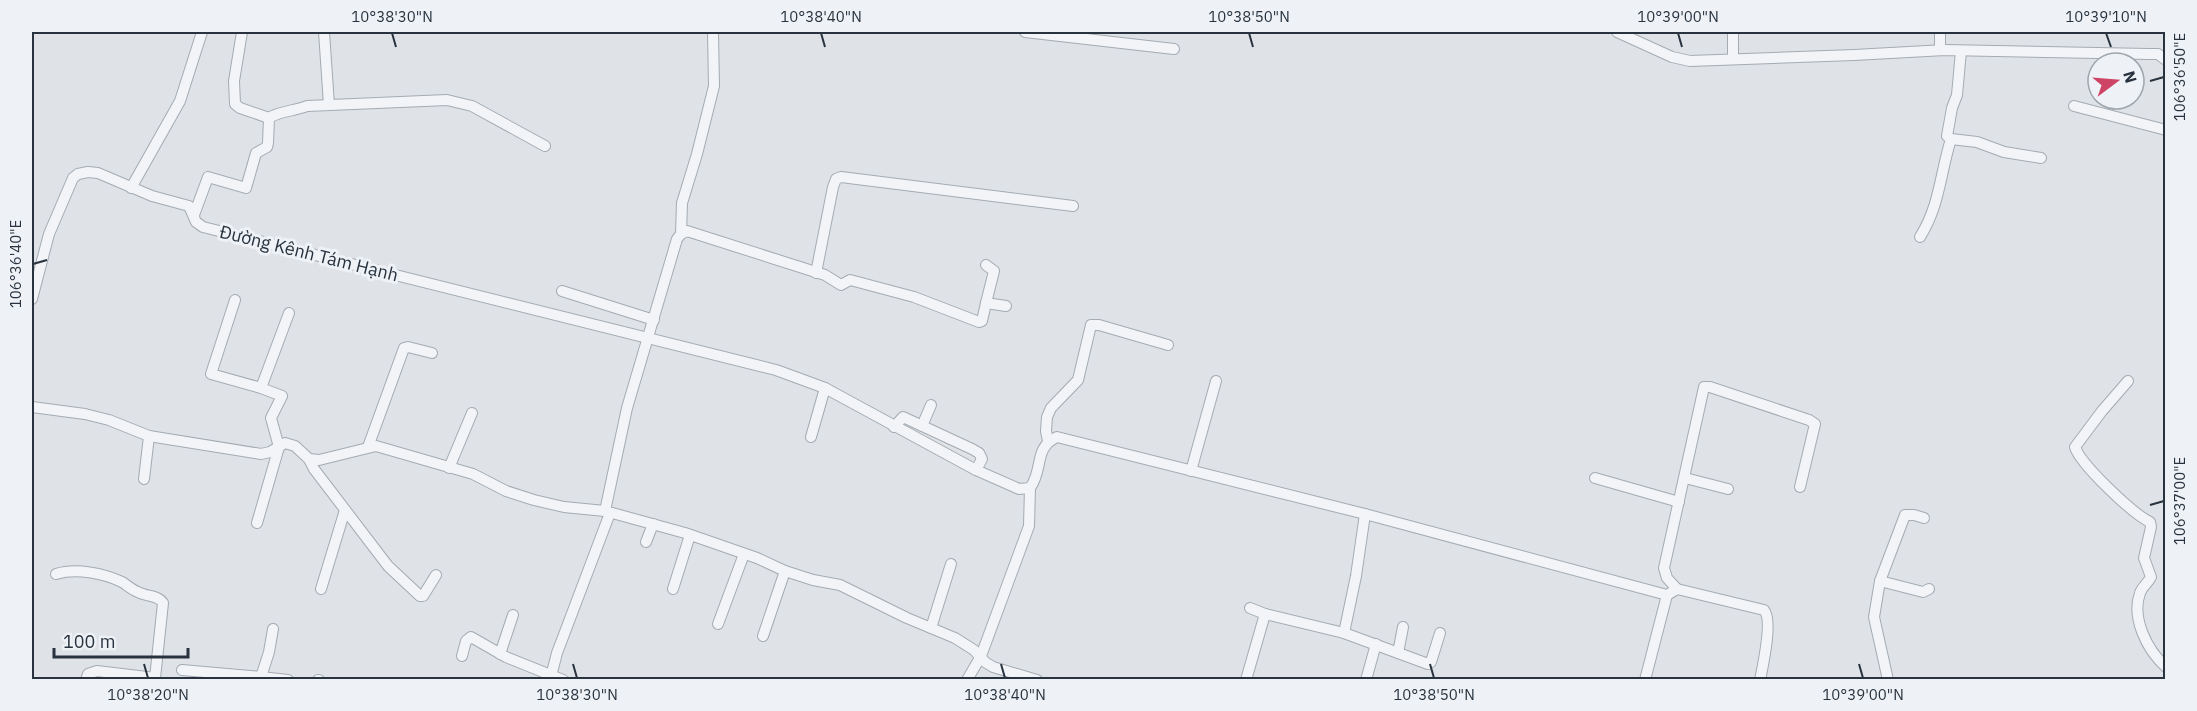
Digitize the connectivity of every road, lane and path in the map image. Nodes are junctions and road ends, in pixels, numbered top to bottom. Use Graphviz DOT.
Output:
graph roads {
  1 [pos="202,32"];
  2 [pos="242,32"];
  3 [pos="324,32"];
  4 [pos="713,32"];
  5 [pos="1025,32"];
  6 [pos="1617,32"];
  7 [pos="1733,32"];
  8 [pos="1940,32"];
  9 [pos="1174,49"];
  10 [pos="1940,50"];
  11 [pos="1961,51"];
  12 [pos="1733,59"];
  13 [pos="2166,60"];
  14 [pos="329,105"];
  15 [pos="2074,106"];
  16 [pos="269,118"];
  17 [pos="2166,130"];
  18 [pos="1951,139"];
  19 [pos="545,146"];
  20 [pos="2041,158"];
  21 [pos="131,188"];
  22 [pos="1073,206"];
  23 [pos="194,215"];
  24 [pos="681,234"];
  25 [pos="1920,237"];
  26 [pos="986,265"];
  27 [pos="816,273"];
  28 [pos="562,291"];
  29 [pos="32,299"];
  30 [pos="235,300"];
  31 [pos="987,303"];
  32 [pos="1006,306"];
  33 [pos="289,313"];
  34 [pos="654,320"];
  35 [pos="649,338"];
  36 [pos="1168,345"];
  37 [pos="432,353"];
  38 [pos="1216,381"];
  39 [pos="2128,381"];
  40 [pos="261,387"];
  41 [pos="825,388"];
  42 [pos="931,405"];
  43 [pos="32,407"];
  44 [pos="472,413"];
  45 [pos="922,426"];
  46 [pos="894,427"];
  47 [pos="149,436"];
  48 [pos="811,437"];
  49 [pos="1048,441"];
  50 [pos="279,447"];
  51 [pos="369,447"];
  52 [pos="309,459"];
  53 [pos="449,468"];
  54 [pos="976,470"];
  55 [pos="1191,471"];
  56 [pos="1595,478"];
  57 [pos="1685,478"];
  58 [pos="144,479"];
  59 [pos="1800,487"];
  60 [pos="1030,488"];
  61 [pos="1728,489"];
  62 [pos="1679,502"];
  63 [pos="345,510"];
  64 [pos="607,512"];
  65 [pos="1365,514"];
  66 [pos="1924,518"];
  67 [pos="257,523"];
  68 [pos="653,525"];
  69 [pos="690,535"];
  70 [pos="646,542"];
  71 [pos="744,554"];
  72 [pos="951,564"];
  73 [pos="785,571"];
  74 [pos="56,574"];
  75 [pos="436,575"];
  76 [pos="1880,581"];
  77 [pos="321,589"];
  78 [pos="673,589"];
  79 [pos="1929,590"];
  80 [pos="1672,592"];
  81 [pos="1250,608"];
  82 [pos="1265,614"];
  83 [pos="513,615"];
  84 [pos="718,624"];
  85 [pos="1403,627"];
  86 [pos="931,628"];
  87 [pos="273,629"];
  88 [pos="1344,633"];
  89 [pos="1440,633"];
  90 [pos="764,636"];
  91 [pos="1376,644"];
  92 [pos="1398,653"];
  93 [pos="500,654"];
  94 [pos="462,656"];
  95 [pos="981,656"];
  96 [pos="2166,667"];
  97 [pos="182,670"];
  98 [pos="261,677"];
  99 [pos="550,677"];
  100 [pos="86,680"];
  101 [pos="288,680"];
  102 [pos="563,680"];
  103 [pos="967,680"];
  104 [pos="1037,680"];
  105 [pos="1246,680"];
  106 [pos="1366,680"];
  107 [pos="1645,680"];
  108 [pos="1760,680"];
  109 [pos="1888,680"];
  1 -- 21 [label="street"];
  2 -- 16 [label="street"];
  3 -- 14 [label="street"];
  4 -- 24 [label="street"];
  5 -- 9 [label="street"];
  6 -- 12 [label="street"];
  7 -- 12 [label="street"];
  8 -- 10 [label="street"];
  10 -- 11 [label="street"];
  10 -- 12 [label="street"];
  11 -- 13 [label="street"];
  11 -- 18 [label="street"];
  14 -- 16 [label="street"];
  14 -- 19 [label="street"];
  15 -- 17 [label="street"];
  16 -- 23 [label="street"];
  18 -- 20 [label="street"];
  18 -- 25 [label="street"];
  21 -- 23 [label="street, Đường Kênh Tám Hạnh"];
  21 -- 29 [label="street, Đường Kênh Tám Hạnh"];
  22 -- 27 [label="street"];
  23 -- 35 [label="street, Đường Kênh Tám Hạnh"];
  24 -- 27 [label="street"];
  24 -- 34 [label="street"];
  26 -- 31 [label="street"];
  27 -- 31 [label="street"];
  28 -- 34 [label="street"];
  30 -- 40 [label="street"];
  31 -- 32 [label="street"];
  33 -- 40 [label="street"];
  34 -- 35 [label="street"];
  35 -- 41 [label="street, Đường Kênh Tám Hạnh"];
  35 -- 64 [label="street"];
  36 -- 49 [label="street"];
  37 -- 51 [label="street"];
  38 -- 55 [label="street"];
  39 -- 96 [label="street"];
  40 -- 50 [label="street"];
  41 -- 46 [label="street, Đường Kênh Tám Hạnh"];
  41 -- 48 [label="street"];
  42 -- 45 [label="street"];
  43 -- 47 [label="street"];
  44 -- 53 [label="street"];
  45 -- 46 [label="street"];
  45 -- 54 [label="street"];
  46 -- 54 [label="street, Đường Kênh Tám Hạnh"];
  47 -- 50 [label="street"];
  47 -- 58 [label="street"];
  49 -- 55 [label="street"];
  49 -- 60 [label="street"];
  50 -- 52 [label="street"];
  50 -- 67 [label="street"];
  51 -- 52 [label="street"];
  51 -- 53 [label="street"];
  52 -- 63 [label="street"];
  53 -- 64 [label="street"];
  54 -- 60 [label="street, Đường Kênh Tám Hạnh"];
  55 -- 65 [label="street"];
  56 -- 62 [label="street"];
  57 -- 59 [label="street"];
  57 -- 61 [label="street"];
  57 -- 62 [label="street"];
  60 -- 95 [label="street"];
  62 -- 80 [label="street"];
  63 -- 75 [label="street"];
  63 -- 77 [label="street"];
  64 -- 68 [label="street"];
  64 -- 99 [label="street"];
  65 -- 80 [label="street"];
  65 -- 88 [label="street"];
  66 -- 76 [label="street"];
  68 -- 69 [label="street"];
  68 -- 70 [label="street"];
  69 -- 71 [label="street"];
  69 -- 78 [label="street"];
  71 -- 73 [label="street"];
  71 -- 84 [label="street"];
  72 -- 86 [label="street"];
  73 -- 86 [label="street"];
  73 -- 90 [label="street"];
  74 -- 100 [label="street"];
  76 -- 79 [label="street"];
  76 -- 109 [label="street"];
  80 -- 107 [label="street"];
  80 -- 108 [label="street"];
  81 -- 82 [label="street"];
  82 -- 88 [label="street"];
  82 -- 105 [label="street"];
  83 -- 93 [label="street"];
  85 -- 92 [label="street"];
  86 -- 95 [label="street"];
  87 -- 98 [label="street"];
  88 -- 91 [label="street"];
  89 -- 92 [label="street"];
  91 -- 92 [label="street"];
  91 -- 106 [label="street"];
  93 -- 94 [label="street"];
  93 -- 99 [label="street"];
  95 -- 103 [label="street"];
  95 -- 104 [label="street"];
  97 -- 98 [label="street"];
  98 -- 101 [label="street"];
  99 -- 102 [label="street"];
}
